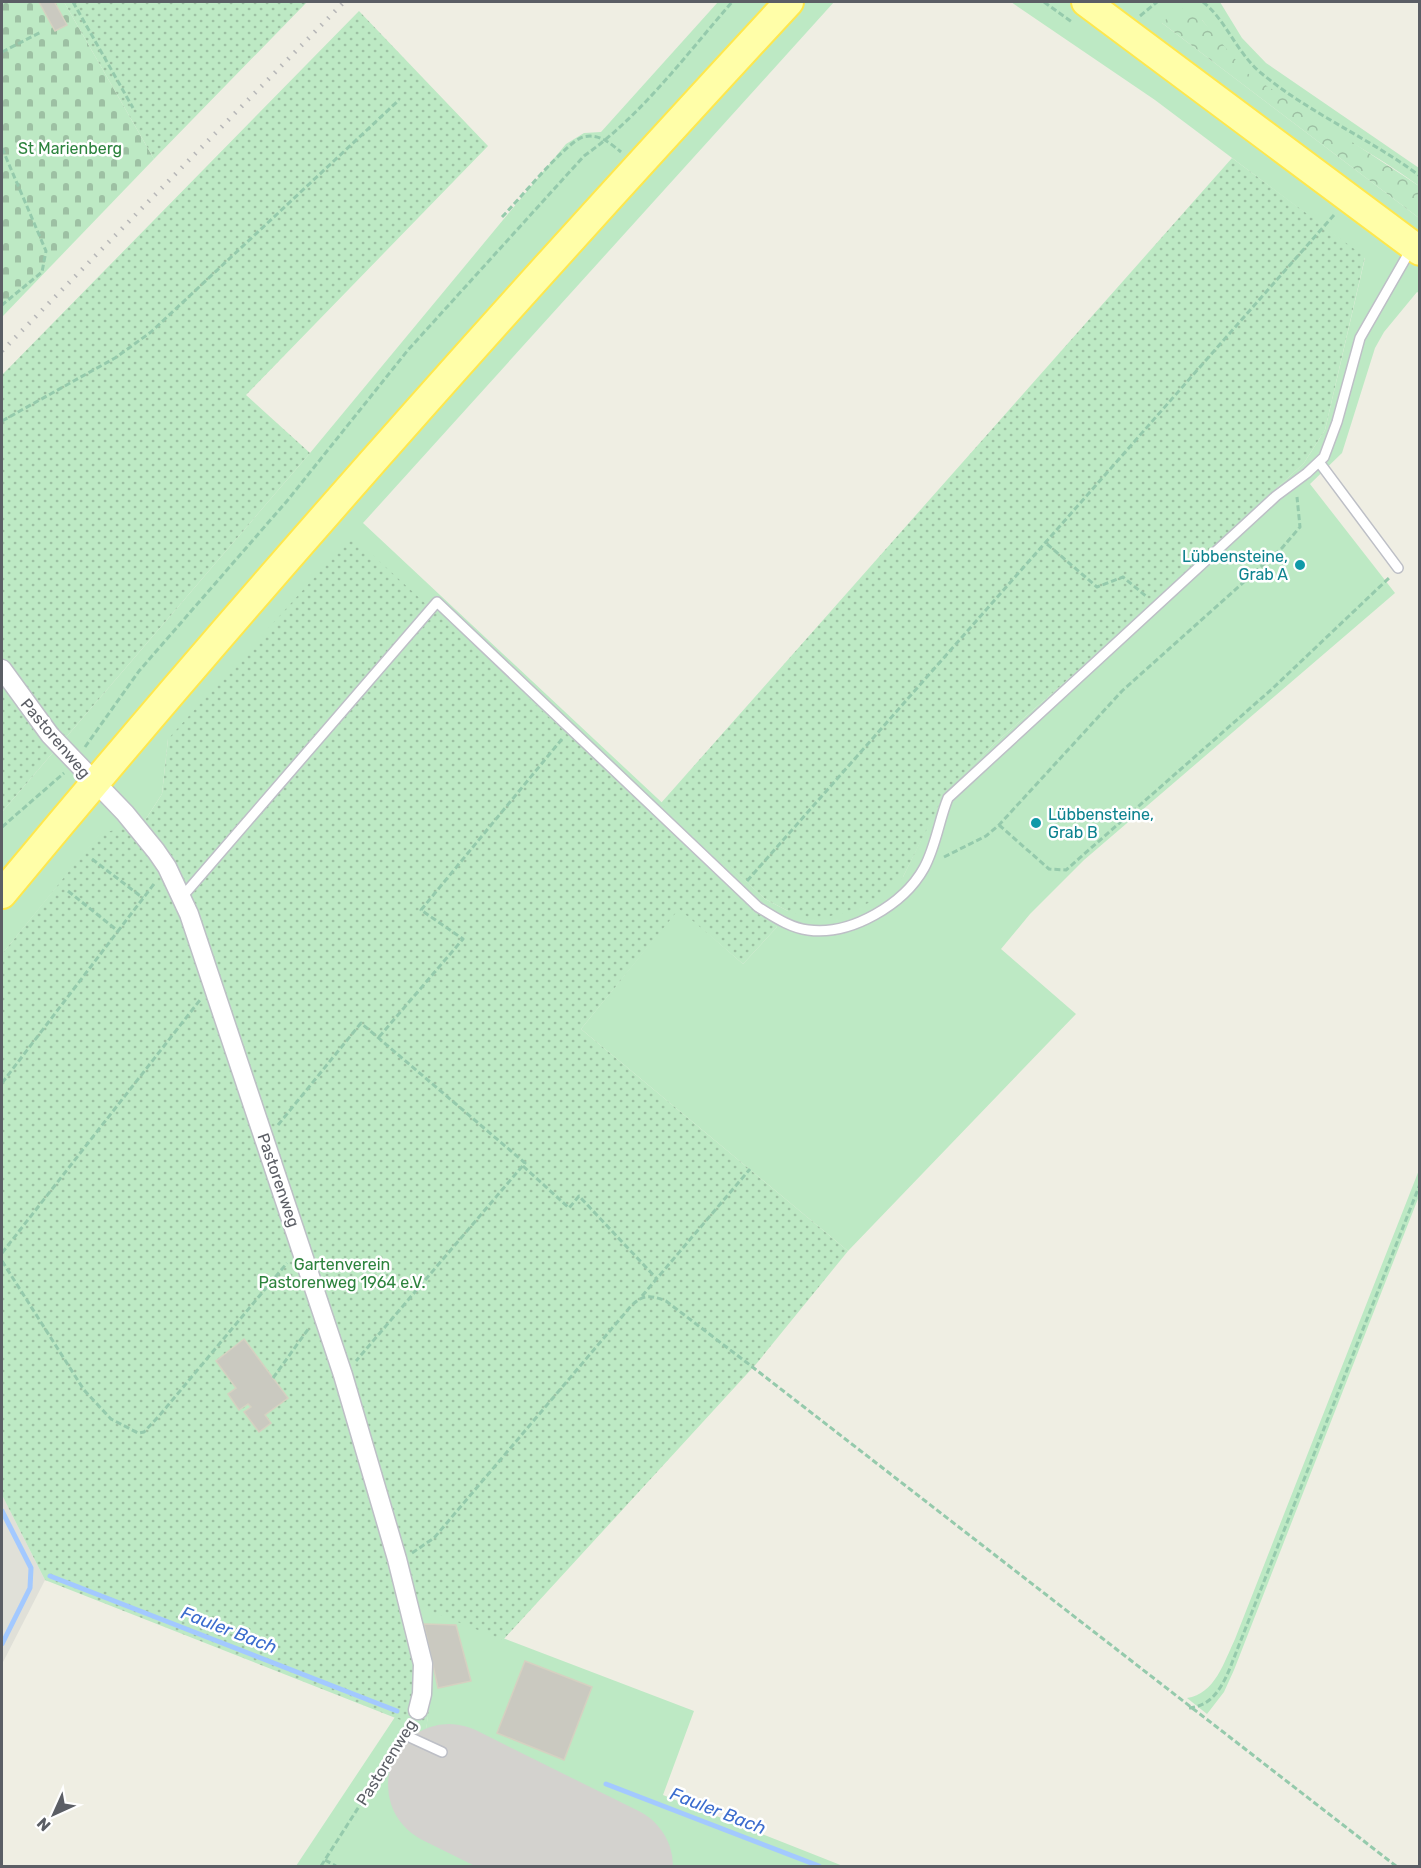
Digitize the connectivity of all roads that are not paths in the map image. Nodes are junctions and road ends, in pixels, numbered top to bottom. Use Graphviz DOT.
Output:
graph roads {
  1 [pos="789,2"];
  2 [pos="1086,2"];
  3 [pos="1416,248"];
  4 [pos="1319,462"];
  5 [pos="1398,568"];
  6 [pos="2,669"];
  7 [pos="94,783"];
  8 [pos="2,894"];
  9 [pos="182,897"];
  10 [pos="418,1710"];
  11 [pos="405,1735"];
  12 [pos="442,1752"];
  1 -- 7 [label="main road"];
  2 -- 3 [label="main road"];
  3 -- 4 [label="lane"];
  4 -- 5 [label="lane"];
  4 -- 9 [label="lane"];
  6 -- 7 [label="street, Pastorenweg"];
  7 -- 8 [label="main road"];
  7 -- 9 [label="street, Pastorenweg"];
  9 -- 10 [label="street, Pastorenweg"];
  11 -- 12 [label="lane"];
}
